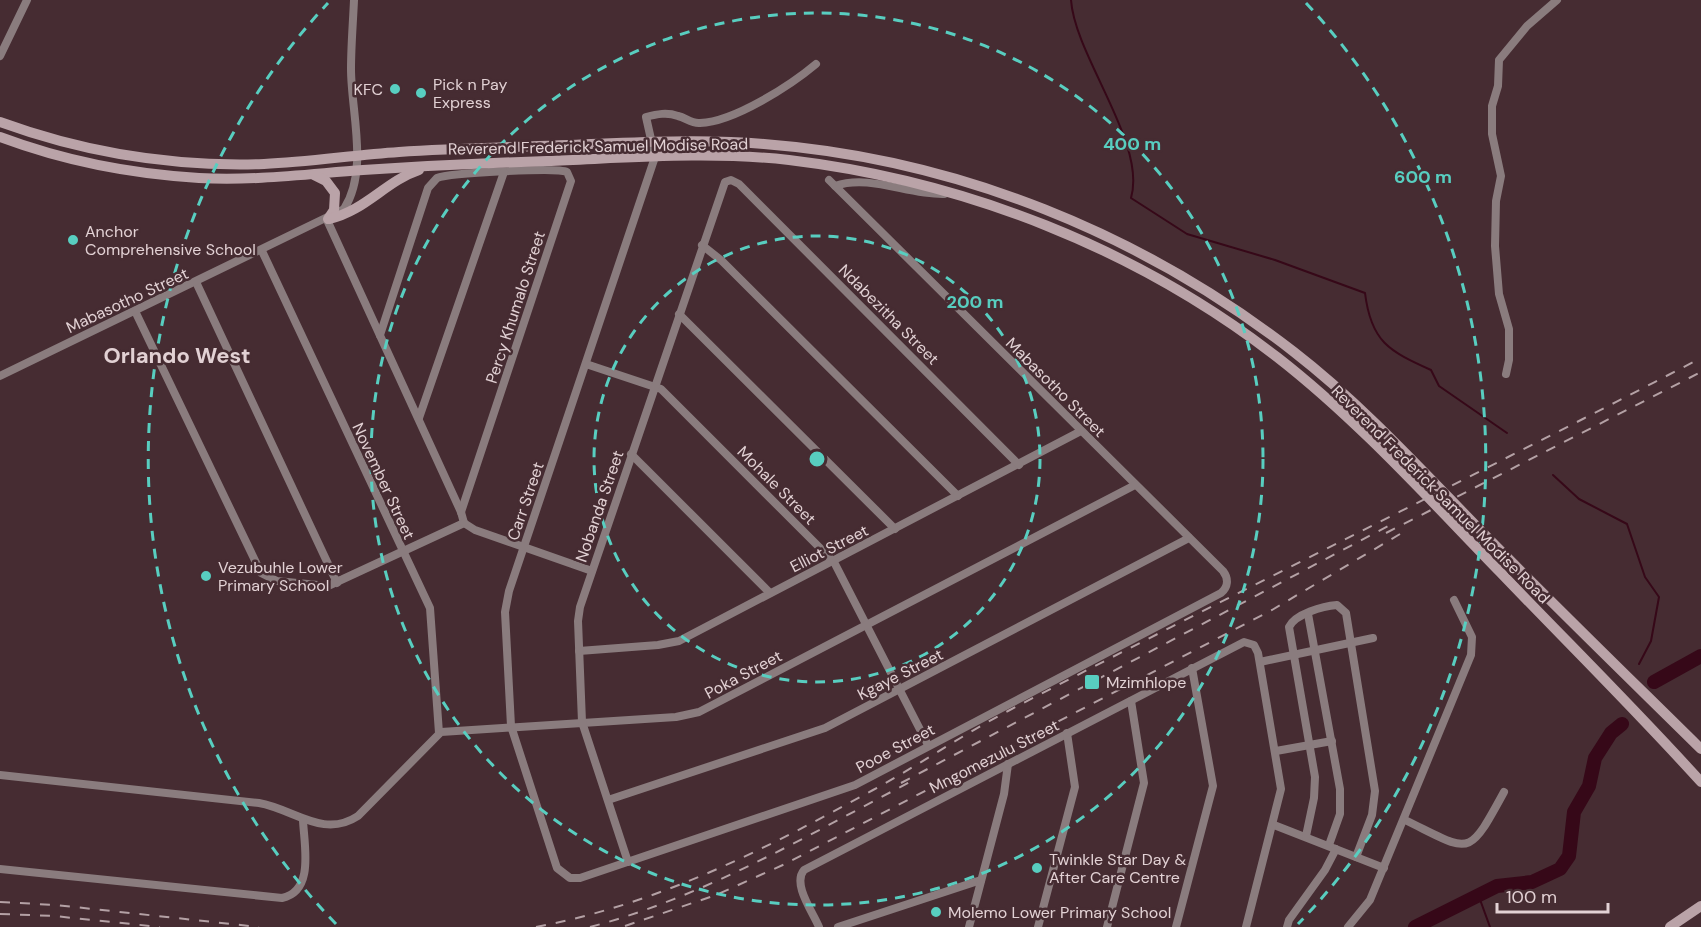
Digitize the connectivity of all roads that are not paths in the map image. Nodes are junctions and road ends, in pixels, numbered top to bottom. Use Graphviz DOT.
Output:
graph roads {
  1 [pos="27,0"];
  2 [pos="354,0"];
  3 [pos="1557,0"];
  4 [pos="0,56"];
  5 [pos="816,64"];
  6 [pos="0,122"];
  7 [pos="0,137"];
  8 [pos="653,142"];
  9 [pos="356,156"];
  10 [pos="655,157"];
  11 [pos="437,165"];
  12 [pos="355,171"];
  13 [pos="504,172"];
  14 [pos="311,174"];
  15 [pos="740,184"];
  16 [pos="955,193"];
  17 [pos="328,219"];
  18 [pos="702,245"];
  19 [pos="262,251"];
  20 [pos="196,282"];
  21 [pos="135,311"];
  22 [pos="679,314"];
  23 [pos="380,335"];
  24 [pos="586,364"];
  25 [pos="1506,374"];
  26 [pos="0,376"];
  27 [pos="654,386"];
  28 [pos="419,418"];
  29 [pos="1081,431"];
  30 [pos="631,454"];
  31 [pos="1019,465"];
  32 [pos="1135,485"];
  33 [pos="958,496"];
  34 [pos="461,512"];
  35 [pos="464,523"];
  36 [pos="895,529"];
  37 [pos="1189,538"];
  38 [pos="524,547"];
  39 [pos="402,553"];
  40 [pos="834,562"];
  41 [pos="592,571"];
  42 [pos="337,583"];
  43 [pos="770,592"];
  44 [pos="1222,592"];
  45 [pos="1454,600"];
  46 [pos="1308,614"];
  47 [pos="867,624"];
  48 [pos="1373,638"];
  49 [pos="1350,643"];
  50 [pos="1315,650"];
  51 [pos="579,651"];
  52 [pos="1293,655"];
  53 [pos="1260,662"];
  54 [pos="1192,668"];
  55 [pos="899,689"];
  56 [pos="1131,701"];
  57 [pos="582,722"];
  58 [pos="511,726"];
  59 [pos="1067,733"];
  60 [pos="439,734"];
  61 [pos="1332,741"];
  62 [pos="928,745"];
  63 [pos="1310,745"];
  64 [pos="1697,745"];
  65 [pos="1276,751"];
  66 [pos="1008,764"];
  67 [pos="0,775"];
  68 [pos="1701,782"];
  69 [pos="1504,792"];
  70 [pos="609,800"];
  71 [pos="303,820"];
  72 [pos="1405,820"];
  73 [pos="1274,825"];
  74 [pos="1306,836"];
  75 [pos="1332,847"];
  76 [pos="1356,857"];
  77 [pos="628,861"];
  78 [pos="1384,868"];
  79 [pos="0,869"];
  80 [pos="562,875"];
  81 [pos="981,880"];
  82 [pos="1701,906"];
  83 [pos="1701,915"];
  84 [pos="819,927"];
  85 [pos="838,927"];
  86 [pos="969,927"];
  87 [pos="1038,927"];
  88 [pos="1107,927"];
  89 [pos="1176,927"];
  90 [pos="1246,927"];
  91 [pos="1287,927"];
  92 [pos="1348,927"];
  93 [pos="1670,927"];
  94 [pos="1683,927"];
  1 -- 4 [label="street"];
  2 -- 9 [label="street, Mabasotho Street"];
  3 -- 25 [label="street"];
  5 -- 8 [label="street, Carr Street"];
  6 -- 9 [label="main road, Reverend Frederick Samuel Modise Road"];
  7 -- 14 [label="main road, Reverend Frederick Samuel Modise Road"];
  8 -- 9 [label="main road, Reverend Frederick Samuel Modise Road"];
  8 -- 10 [label="street, Carr Street"];
  8 -- 64 [label="main road, Reverend Frederick Samuel Modise Road"];
  9 -- 12 [label="street, Mabasotho Street"];
  10 -- 11 [label="main road, Reverend Frederick Samuel Modise Road"];
  10 -- 16 [label="main road, Reverend Frederick Samuel Modise Road"];
  10 -- 24 [label="street, Carr Street"];
  11 -- 12 [label="main road, Reverend Frederick Samuel Modise Road"];
  11 -- 17 [label="main road"];
  12 -- 14 [label="main road, Reverend Frederick Samuel Modise Road"];
  12 -- 17 [label="street, Mabasotho Street"];
  13 -- 23 [label="street"];
  13 -- 28 [label="street"];
  13 -- 34 [label="street, Percy Khumalo Street"];
  14 -- 17 [label="main road"];
  15 -- 18 [label="street, Nobanda Street"];
  15 -- 31 [label="street, Ndabezitha Street"];
  16 -- 29 [label="street, Mabasotho Street"];
  16 -- 68 [label="main road, Reverend Frederick Samuel Modise Road"];
  17 -- 19 [label="street, Mabasotho Street"];
  17 -- 23 [label="street"];
  18 -- 22 [label="street, Nobanda Street"];
  18 -- 33 [label="street"];
  19 -- 20 [label="street, Mabasotho Street"];
  19 -- 39 [label="street, November Street"];
  20 -- 21 [label="street, Mabasotho Street"];
  20 -- 42 [label="street"];
  21 -- 26 [label="street, Mabasotho Street"];
  21 -- 42 [label="street"];
  22 -- 27 [label="street, Nobanda Street"];
  22 -- 36 [label="street"];
  23 -- 28 [label="street"];
  24 -- 27 [label="street, Mohale Street"];
  24 -- 38 [label="street, Carr Street"];
  27 -- 30 [label="street, Nobanda Street"];
  27 -- 40 [label="street, Mohale Street"];
  28 -- 34 [label="street"];
  29 -- 31 [label="street, Elliot Street"];
  29 -- 32 [label="street, Mabasotho Street"];
  30 -- 41 [label="street, Nobanda Street"];
  30 -- 43 [label="street"];
  31 -- 33 [label="street, Elliot Street"];
  32 -- 37 [label="street, Mabasotho Street"];
  32 -- 47 [label="street, Poka Street"];
  33 -- 36 [label="street, Elliot Street"];
  34 -- 35 [label="street"];
  35 -- 38 [label="street"];
  35 -- 39 [label="street"];
  36 -- 40 [label="street, Elliot Street"];
  37 -- 44 [label="street, Mabasotho Street"];
  37 -- 55 [label="street, Kgaye Street"];
  38 -- 41 [label="street"];
  38 -- 58 [label="street, Carr Street"];
  39 -- 42 [label="street"];
  39 -- 60 [label="street, November Street"];
  40 -- 43 [label="street, Elliot Street"];
  40 -- 47 [label="street, Mohale Street"];
  41 -- 51 [label="street, Nobanda Street"];
  43 -- 51 [label="street, Elliot Street"];
  44 -- 62 [label="street, Pooe Street"];
  45 -- 72 [label="street"];
  46 -- 49 [label="street"];
  46 -- 50 [label="street"];
  46 -- 52 [label="street"];
  47 -- 55 [label="street, Mohale Street"];
  47 -- 57 [label="street, Poka Street"];
  48 -- 49 [label="street"];
  49 -- 50 [label="street"];
  49 -- 76 [label="street"];
  50 -- 52 [label="street"];
  50 -- 61 [label="street"];
  51 -- 57 [label="street, Nobanda Street"];
  52 -- 53 [label="street"];
  52 -- 63 [label="street"];
  53 -- 54 [label="street, Mngomezulu Street"];
  53 -- 65 [label="street"];
  54 -- 56 [label="street, Mngomezulu Street"];
  54 -- 89 [label="street"];
  55 -- 62 [label="street, Mohale Street"];
  55 -- 70 [label="street, Kgaye Street"];
  56 -- 59 [label="street, Mngomezulu Street"];
  56 -- 88 [label="street"];
  57 -- 58 [label="street, Poka Street"];
  57 -- 70 [label="street, Nobanda Street"];
  58 -- 60 [label="street, Poka Street"];
  58 -- 80 [label="street, Carr Street"];
  59 -- 66 [label="street, Mngomezulu Street"];
  59 -- 87 [label="street"];
  60 -- 71 [label="street"];
  61 -- 63 [label="street"];
  61 -- 75 [label="street"];
  62 -- 77 [label="street, Pooe Street"];
  63 -- 65 [label="street"];
  63 -- 74 [label="street"];
  65 -- 73 [label="street"];
  66 -- 81 [label="street"];
  66 -- 84 [label="street, Mngomezulu Street"];
  67 -- 71 [label="street"];
  69 -- 72 [label="street"];
  70 -- 77 [label="street, Nobanda Street"];
  71 -- 79 [label="street"];
  72 -- 78 [label="street"];
  73 -- 74 [label="street"];
  73 -- 90 [label="street"];
  74 -- 75 [label="street"];
  75 -- 76 [label="street"];
  75 -- 91 [label="street"];
  76 -- 78 [label="street"];
  77 -- 80 [label="street, Pooe Street"];
  78 -- 92 [label="street"];
  81 -- 85 [label="street"];
  81 -- 86 [label="street"];
  82 -- 93 [label="main road"];
  83 -- 94 [label="main road"];
}
